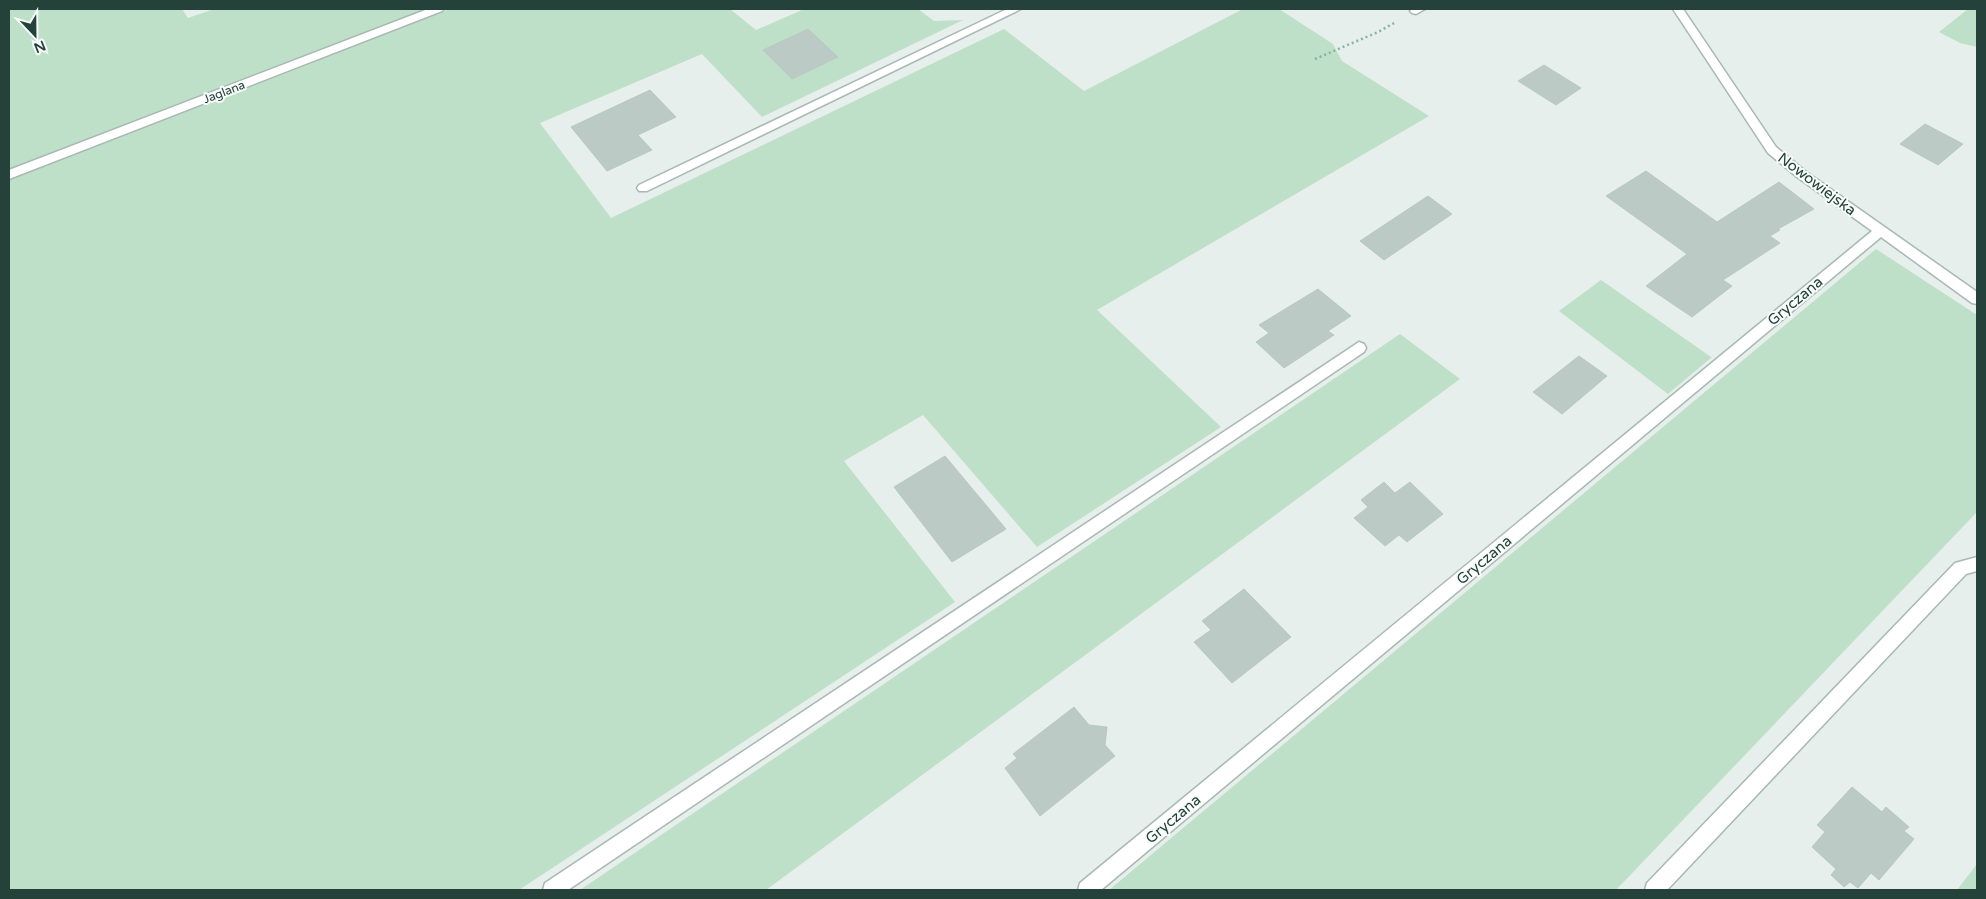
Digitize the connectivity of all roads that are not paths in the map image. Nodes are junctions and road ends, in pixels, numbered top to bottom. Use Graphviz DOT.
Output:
graph roads {
  1 [pos="438,9"];
  2 [pos="1015,9"];
  3 [pos="1678,9"];
  4 [pos="9,175"];
  5 [pos="643,188"];
  6 [pos="1880,231"];
  7 [pos="1977,299"];
  8 [pos="1359,348"];
  9 [pos="1977,564"];
  10 [pos="552,890"];
  11 [pos="1088,890"];
  12 [pos="1654,890"];
  1 -- 4 [label="street, Jaglana"];
  2 -- 5 [label="street"];
  3 -- 6 [label="street, Nowowiejska"];
  6 -- 7 [label="street, Nowowiejska"];
  6 -- 11 [label="street, Gryczana"];
  8 -- 10 [label="street"];
  9 -- 12 [label="street"];
}
